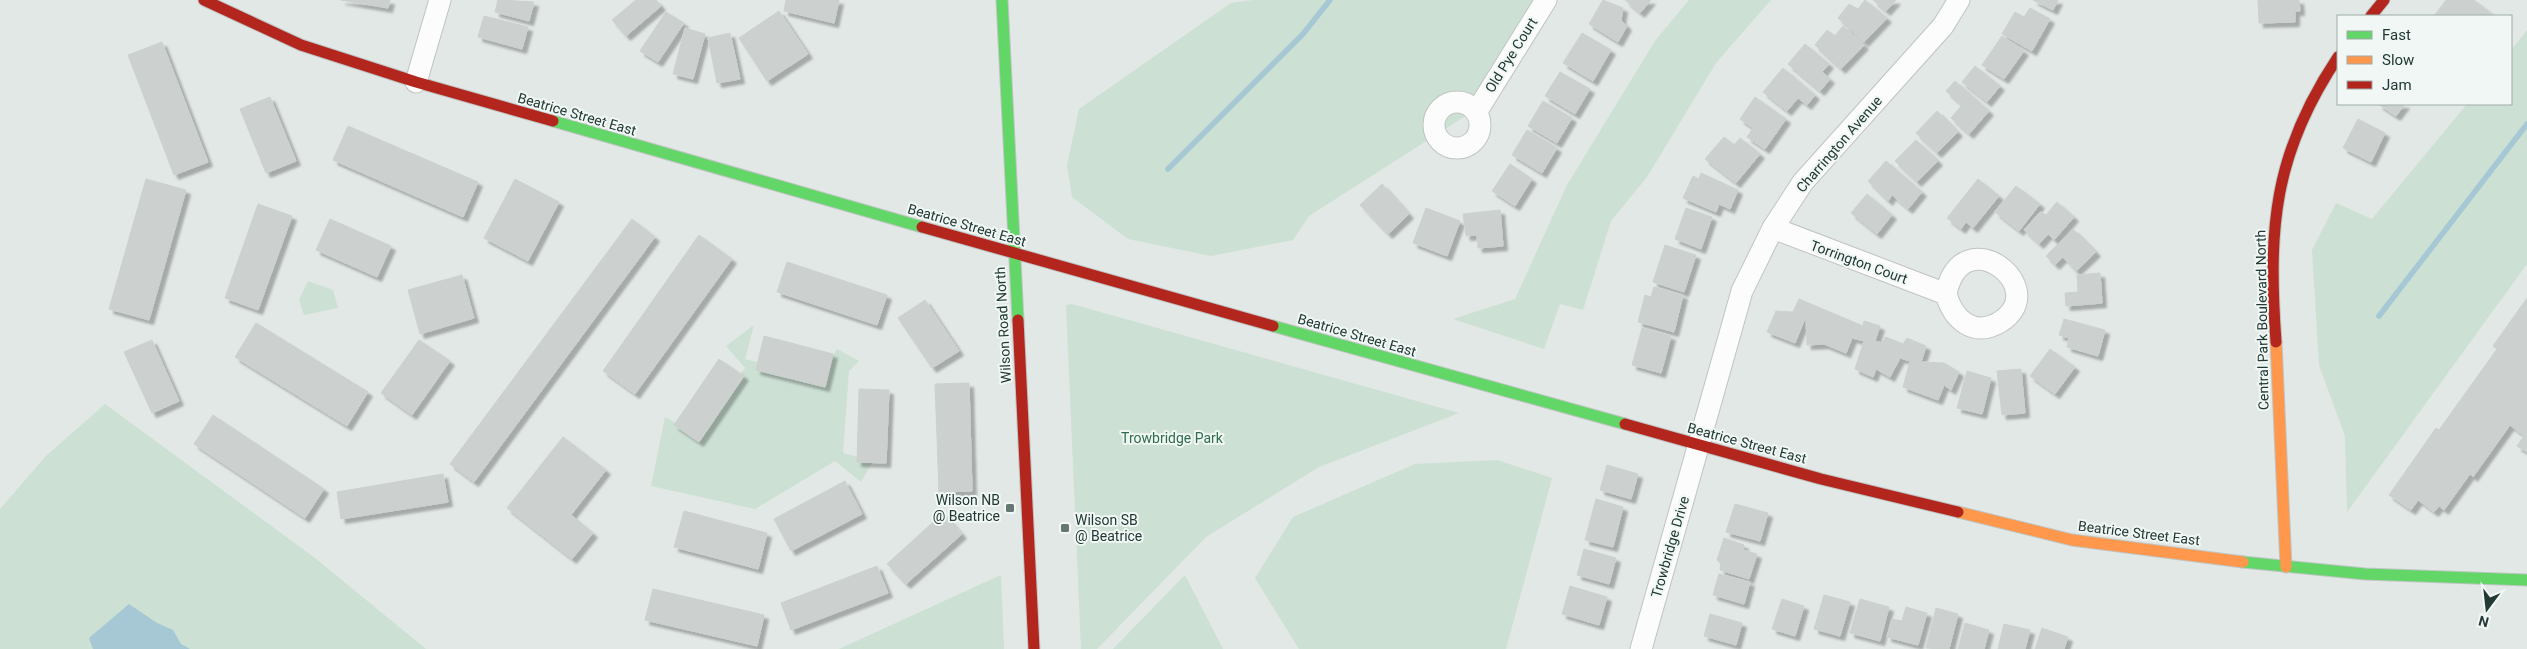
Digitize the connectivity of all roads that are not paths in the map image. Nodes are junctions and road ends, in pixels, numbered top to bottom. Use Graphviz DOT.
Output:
graph roads {
  1 [pos="204,0"];
  2 [pos="440,0"];
  3 [pos="1002,0"];
  4 [pos="1546,0"];
  5 [pos="1959,0"];
  6 [pos="2384,0"];
  7 [pos="2372,15"];
  8 [pos="2337,58"];
  9 [pos="416,82"];
  10 [pos="1477,111"];
  11 [pos="1773,228"];
  12 [pos="1015,254"];
  13 [pos="1946,294"];
  14 [pos="1699,446"];
  15 [pos="2286,567"];
  16 [pos="2527,580"];
  17 [pos="1034,649"];
  18 [pos="1641,649"];
  1 -- 9 [label="street, Beatrice Street East"];
  2 -- 9 [label="street"];
  3 -- 12 [label="street, Wilson Road North"];
  4 -- 10 [label="street, Old Pye Court"];
  5 -- 11 [label="street, Charrington Avenue"];
  6 -- 7 [label="street"];
  8 -- 15 [label="street, Central Park Boulevard North"];
  9 -- 12 [label="street, Beatrice Street East"];
  11 -- 13 [label="street, Torrington Court"];
  11 -- 14 [label="street, Charrington Avenue"];
  12 -- 14 [label="street, Beatrice Street East"];
  12 -- 17 [label="street, Wilson Road North"];
  14 -- 15 [label="street, Beatrice Street East"];
  14 -- 18 [label="street, Trowbridge Drive"];
  15 -- 16 [label="street, Beatrice Street East"];
}
